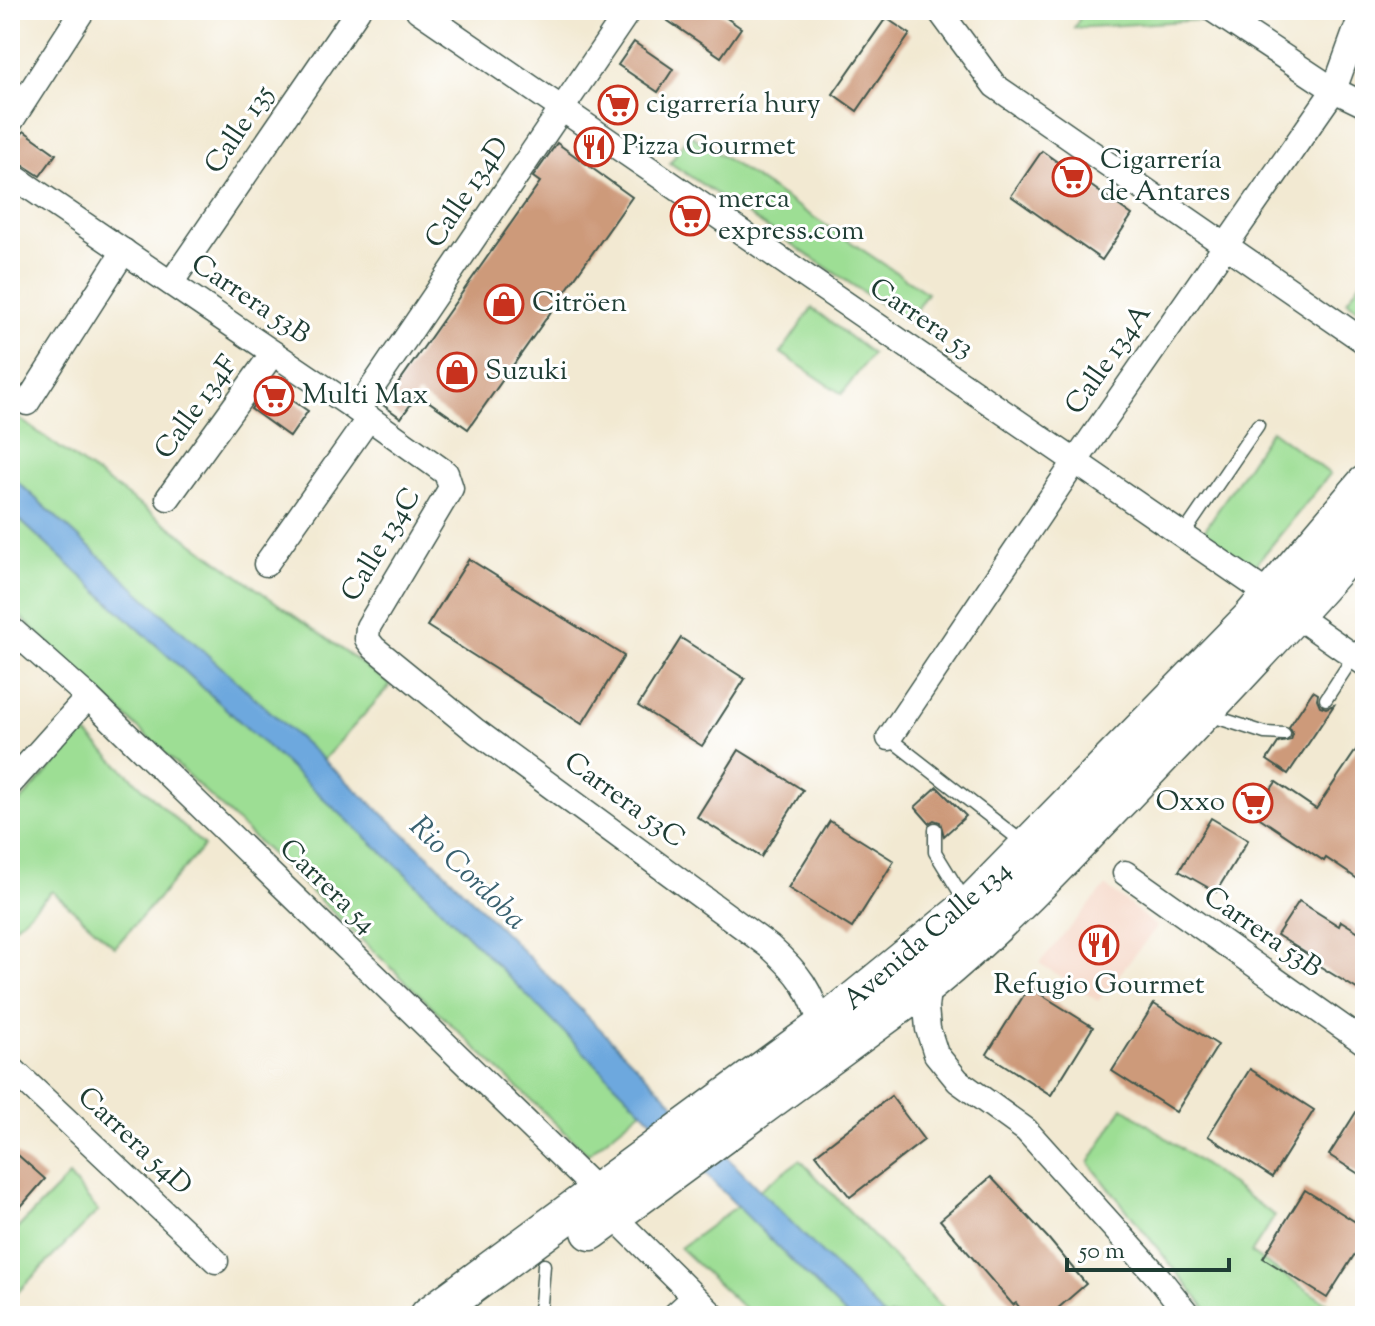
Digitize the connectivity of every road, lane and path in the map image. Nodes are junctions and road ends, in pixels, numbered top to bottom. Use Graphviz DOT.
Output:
graph roads {
  1 [pos="83,10"];
  2 [pos="358,10"];
  3 [pos="418,10"];
  4 [pos="629,10"];
  5 [pos="939,10"];
  6 [pos="1213,10"];
  7 [pos="1363,10"];
  8 [pos="1334,90"];
  9 [pos="1365,105"];
  10 [pos="561,109"];
  11 [pos="10,123"];
  12 [pos="10,174"];
  13 [pos="1225,245"];
  14 [pos="124,251"];
  15 [pos="171,283"];
  16 [pos="1365,342"];
  17 [pos="273,353"];
  18 [pos="27,403"];
  19 [pos="363,414"];
  20 [pos="1258,425"];
  21 [pos="1075,462"];
  22 [pos="450,482"];
  23 [pos="1365,485"];
  24 [pos="168,498"];
  25 [pos="1365,534"];
  26 [pos="1183,535"];
  27 [pos="266,564"];
  28 [pos="1283,606"];
  29 [pos="10,628"];
  30 [pos="367,639"];
  31 [pos="1359,660"];
  32 [pos="88,697"];
  33 [pos="1326,699"];
  34 [pos="1203,712"];
  35 [pos="1284,734"];
  36 [pos="889,738"];
  37 [pos="10,784"];
  38 [pos="935,829"];
  39 [pos="1028,847"];
  40 [pos="1125,873"];
  41 [pos="969,907"];
  42 [pos="929,983"];
  43 [pos="821,1028"];
  44 [pos="1365,1043"];
  45 [pos="10,1067"];
  46 [pos="724,1118"];
  47 [pos="606,1204"];
  48 [pos="216,1261"];
  49 [pos="544,1265"];
  50 [pos="690,1293"];
  51 [pos="429,1316"];
  52 [pos="473,1316"];
  53 [pos="537,1316"];
  54 [pos="665,1316"];
  55 [pos="714,1316"];
  56 [pos="1189,1316"];
  1 -- 11 [label="street"];
  2 -- 15 [label="street, Calle 135"];
  3 -- 10 [label="street, Carrera 53"];
  4 -- 10 [label="street, Calle 134D"];
  5 -- 13 [label="street"];
  6 -- 8 [label="street"];
  7 -- 8 [label="street, Calle 134A"];
  8 -- 9 [label="street"];
  8 -- 13 [label="street, Calle 134A"];
  10 -- 19 [label="street, Calle 134D"];
  10 -- 21 [label="street, Carrera 53"];
  12 -- 14 [label="street, Carrera 53B"];
  13 -- 16 [label="street"];
  13 -- 21 [label="street, Calle 134A"];
  14 -- 15 [label="street, Carrera 53B"];
  14 -- 18 [label="street"];
  15 -- 17 [label="street, Carrera 53B"];
  17 -- 19 [label="street, Carrera 53B"];
  17 -- 24 [label="street, Calle 134F"];
  19 -- 22 [label="street, Carrera 53B"];
  19 -- 27 [label="street, Calle 134D"];
  20 -- 26 [label="lane"];
  21 -- 26 [label="street, Carrera 53"];
  21 -- 36 [label="street, Calle 134A"];
  22 -- 30 [label="street, Calle 134C"];
  23 -- 28 [label="main road, Avenida Calle 134"];
  25 -- 28 [label="main road, Avenida Calle 134"];
  26 -- 28 [label="street, Carrera 53"];
  28 -- 31 [label="street, Carrera 53"];
  28 -- 34 [label="main road, Avenida Calle 134"];
  28 -- 39 [label="main road, Avenida Calle 134"];
  29 -- 32 [label="street, Carrera 54"];
  30 -- 43 [label="street, Carrera 53C"];
  31 -- 33 [label="lane"];
  32 -- 37 [label="street"];
  32 -- 47 [label="street, Carrera 54"];
  34 -- 35 [label="lane"];
  34 -- 42 [label="main road, Avenida Calle 134"];
  36 -- 39 [label="lane"];
  38 -- 41 [label="lane"];
  39 -- 41 [label="main road, Avenida Calle 134"];
  40 -- 44 [label="street, Carrera 53B"];
  41 -- 43 [label="main road, Avenida Calle 134"];
  42 -- 46 [label="main road, Avenida Calle 134"];
  42 -- 56 [label="street"];
  43 -- 46 [label="main road, Avenida Calle 134"];
  45 -- 48 [label="street, Carrera 54D"];
  46 -- 47 [label="main road, Avenida Calle 134"];
  47 -- 49 [label="main road, Avenida Calle 134"];
  47 -- 50 [label="street, Carrera 54"];
  47 -- 51 [label="main road, Avenida Calle 134"];
  49 -- 52 [label="main road, Avenida Calle 134"];
  49 -- 53 [label="lane"];
  50 -- 54 [label="lane"];
  50 -- 55 [label="street, Carrera 54"];
}
